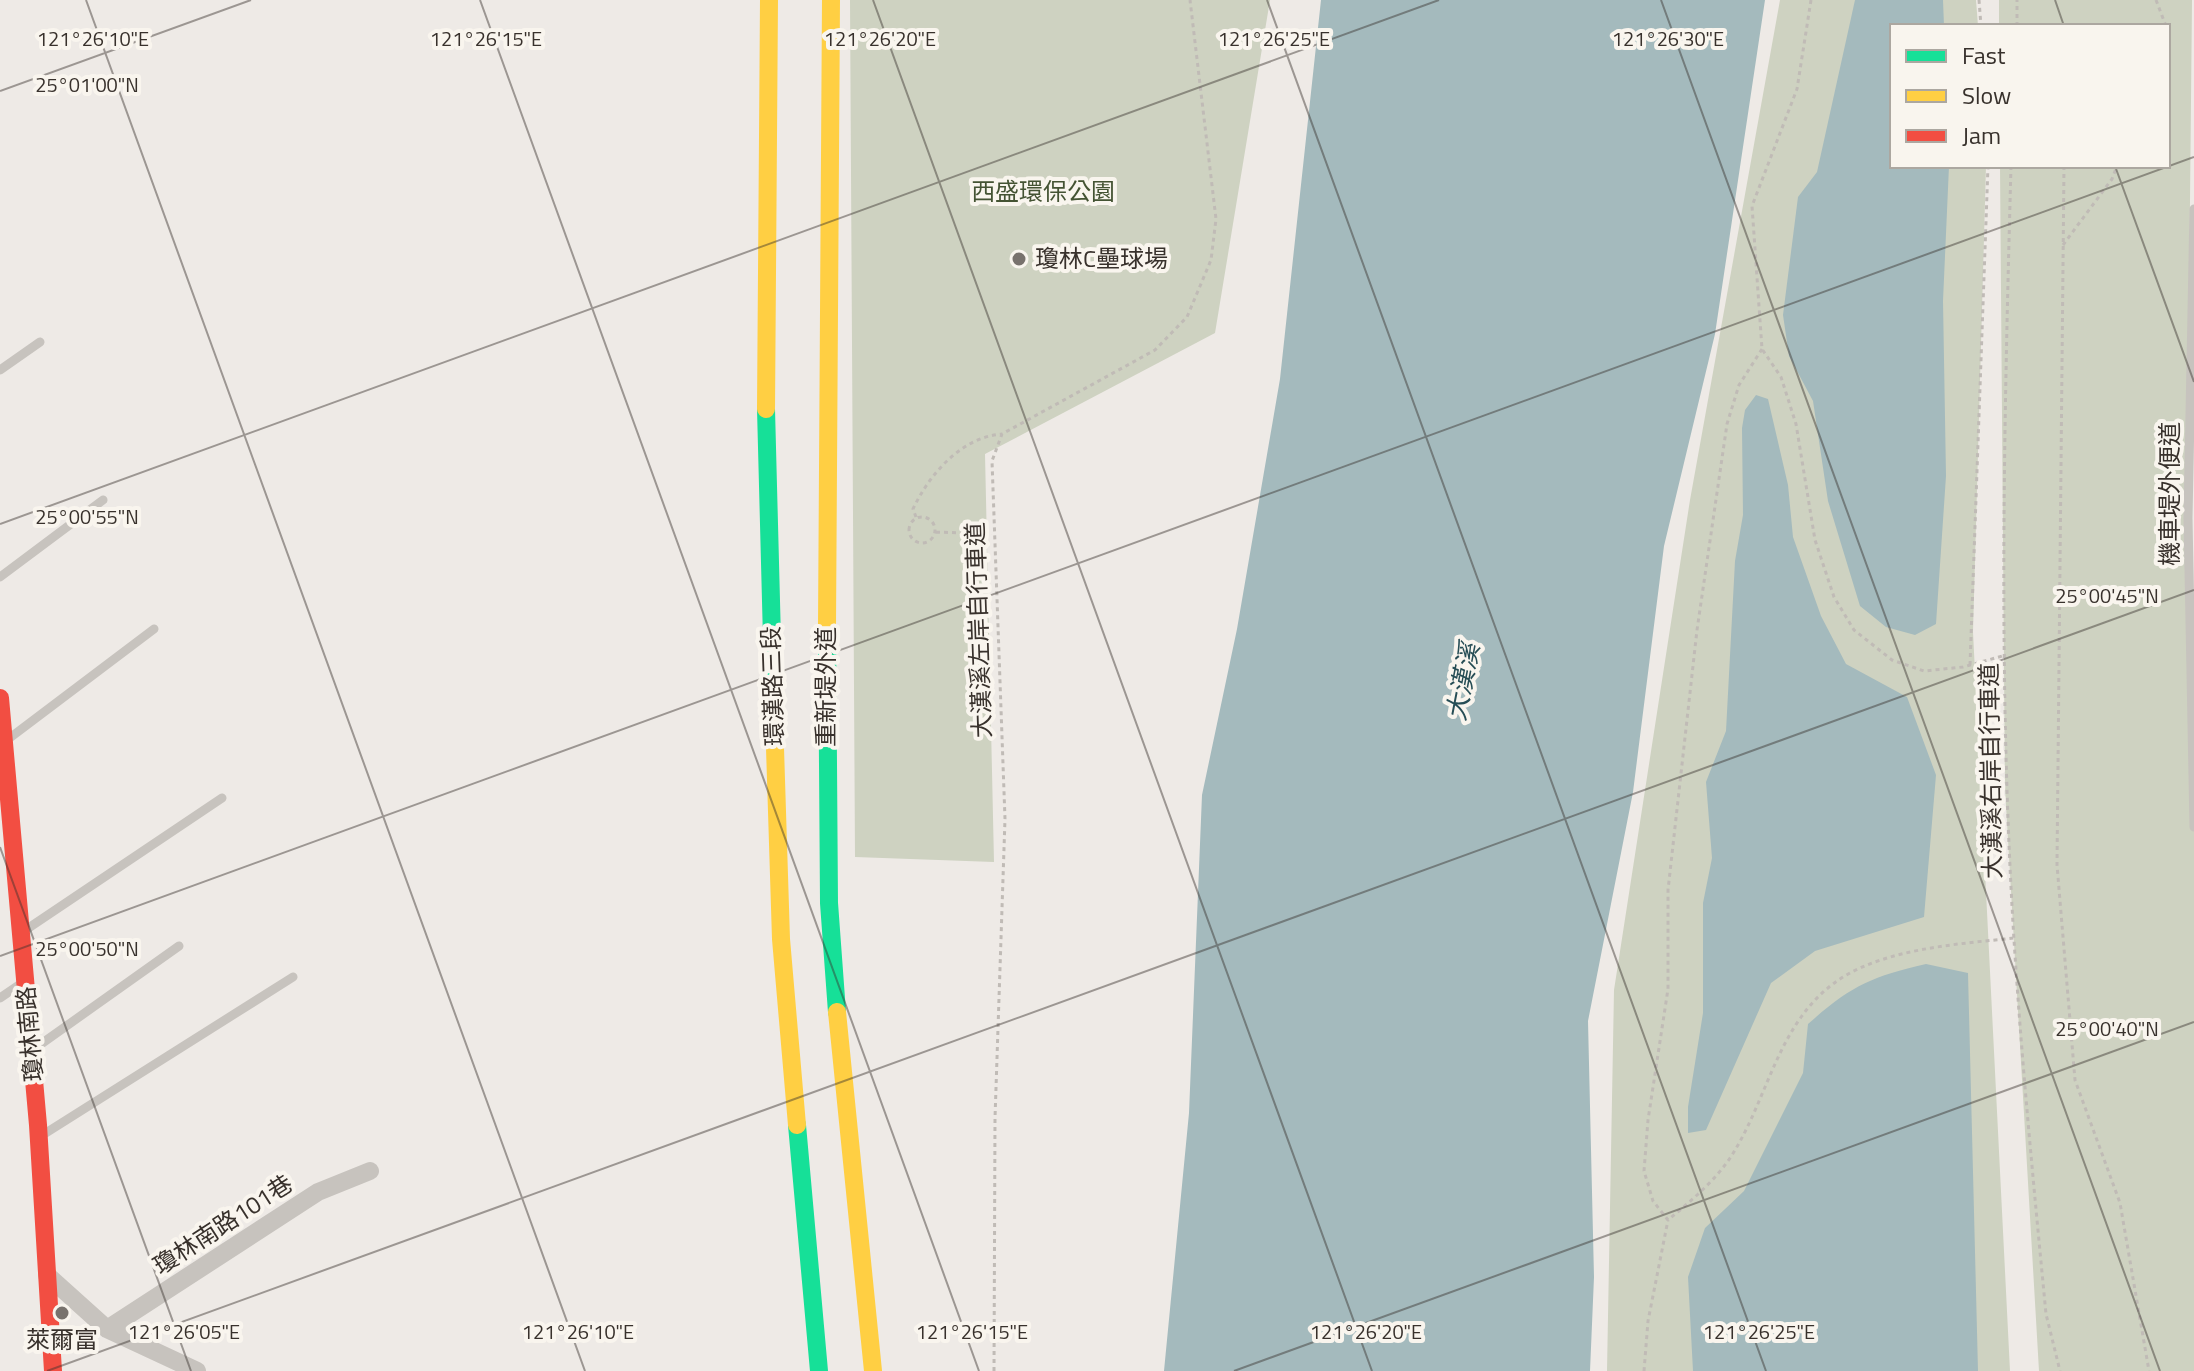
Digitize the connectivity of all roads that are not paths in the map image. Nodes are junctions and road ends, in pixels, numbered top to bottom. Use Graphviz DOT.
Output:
graph roads {
  1 [pos="769,0"];
  2 [pos="831,0"];
  3 [pos="2194,209"];
  4 [pos="40,342"];
  5 [pos="0,370"];
  6 [pos="103,500"];
  7 [pos="0,577"];
  8 [pos="154,629"];
  9 [pos="0,698"];
  10 [pos="4,742"];
  11 [pos="222,798"];
  12 [pos="2194,827"];
  13 [pos="7,855"];
  14 [pos="21,932"];
  15 [pos="179,946"];
  16 [pos="293,977"];
  17 [pos="25,981"];
  18 [pos="0,998"];
  19 [pos="31,1051"];
  20 [pos="38,1138"];
  21 [pos="370,1171"];
  22 [pos="47,1275"];
  23 [pos="107,1329"];
  24 [pos="53,1371"];
  25 [pos="197,1371"];
  26 [pos="819,1371"];
  27 [pos="873,1371"];
  1 -- 26 [label="street, 環漢路三段"];
  2 -- 27 [label="street, 重新堤外道"];
  3 -- 12 [label="lane, 機車堤外便道"];
  4 -- 5 [label="lane"];
  6 -- 7 [label="lane"];
  8 -- 10 [label="lane"];
  9 -- 10 [label="street, 瓊林南路"];
  10 -- 13 [label="street, 瓊林南路"];
  11 -- 14 [label="lane"];
  13 -- 14 [label="street, 瓊林南路"];
  14 -- 17 [label="street, 瓊林南路"];
  15 -- 19 [label="lane"];
  16 -- 20 [label="lane"];
  17 -- 18 [label="lane"];
  17 -- 19 [label="street, 瓊林南路"];
  19 -- 20 [label="street, 瓊林南路"];
  20 -- 22 [label="street, 瓊林南路"];
  21 -- 23 [label="street, 瓊林南路101巷"];
  22 -- 23 [label="street"];
  22 -- 24 [label="street, 瓊林南路"];
  23 -- 25 [label="street"];
}
